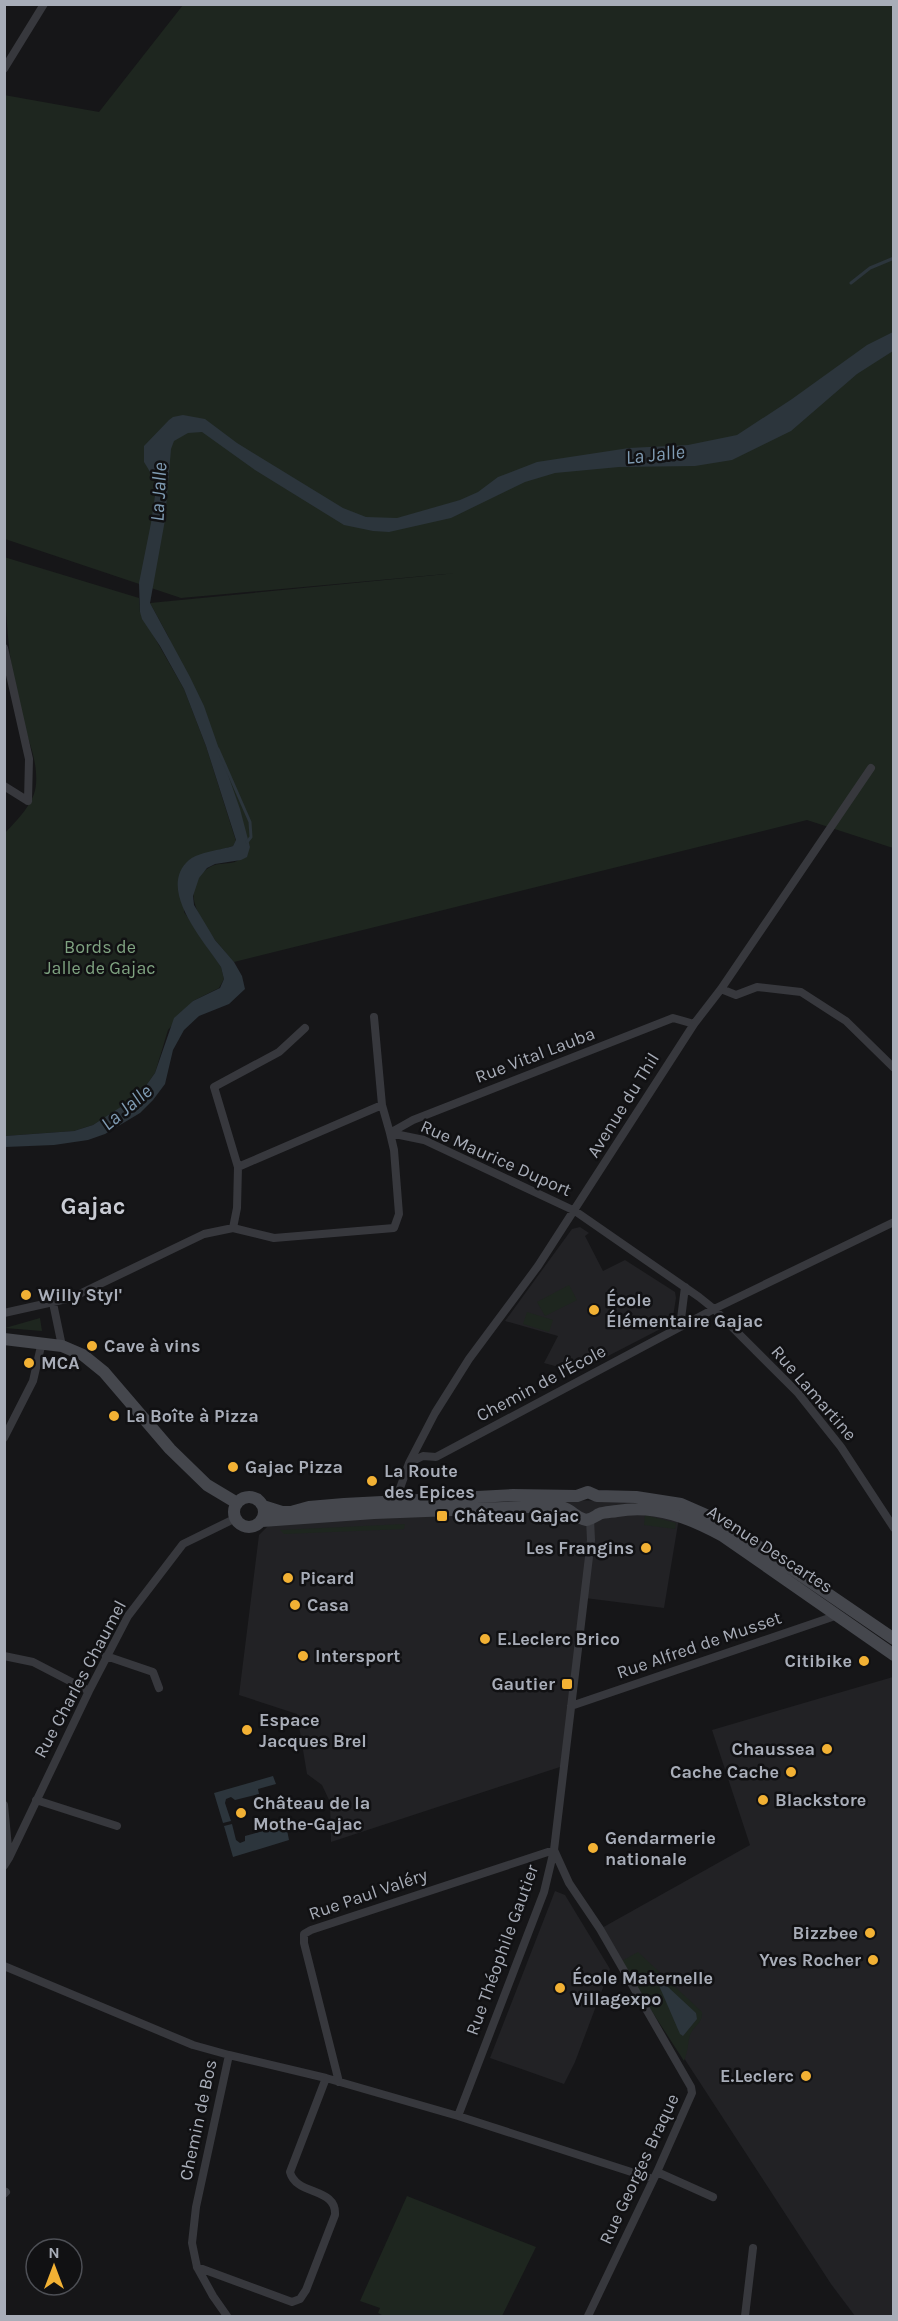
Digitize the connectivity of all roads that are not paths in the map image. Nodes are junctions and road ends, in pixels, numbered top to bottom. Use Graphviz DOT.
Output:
graph roads {
  1 [pos="44,4"];
  2 [pos="4,69"];
  3 [pos="4,648"];
  4 [pos="871,768"];
  5 [pos="4,786"];
  6 [pos="720,989"];
  7 [pos="374,1017"];
  8 [pos="694,1024"];
  9 [pos="305,1028"];
  10 [pos="894,1068"];
  11 [pos="382,1105"];
  12 [pos="390,1133"];
  13 [pos="238,1167"];
  14 [pos="575,1211"];
  15 [pos="894,1222"];
  16 [pos="233,1228"];
  17 [pos="685,1287"];
  18 [pos="53,1303"];
  19 [pos="714,1309"];
  20 [pos="4,1313"];
  21 [pos="680,1327"];
  22 [pos="4,1338"];
  23 [pos="42,1342"];
  24 [pos="62,1346"];
  25 [pos="4,1438"];
  26 [pos="409,1463"];
  27 [pos="577,1496"];
  28 [pos="597,1496"];
  29 [pos="237,1503"];
  30 [pos="263,1506"];
  31 [pos="400,1506"];
  32 [pos="574,1511"];
  33 [pos="594,1517"];
  34 [pos="236,1518"];
  35 [pos="262,1521"];
  36 [pos="894,1528"];
  37 [pos="838,1615"];
  38 [pos="894,1639"];
  39 [pos="894,1655"];
  40 [pos="4,1656"];
  41 [pos="106,1656"];
  42 [pos="159,1688"];
  43 [pos="89,1691"];
  44 [pos="571,1706"];
  45 [pos="36,1800"];
  46 [pos="4,1805"];
  47 [pos="117,1826"];
  48 [pos="554,1850"];
  49 [pos="7,1862"];
  50 [pos="4,1966"];
  51 [pos="229,2055"];
  52 [pos="326,2078"];
  53 [pos="339,2082"];
  54 [pos="458,2116"];
  55 [pos="655,2176"];
  56 [pos="713,2197"];
  57 [pos="753,2248"];
  58 [pos="197,2267"];
  59 [pos="227,2316"];
  60 [pos="588,2316"];
  61 [pos="745,2316"];
  1 -- 2 [label="street"];
  3 -- 5 [label="street"];
  4 -- 6 [label="street, Avenue du Thil"];
  6 -- 8 [label="street, Avenue du Thil"];
  6 -- 10 [label="street"];
  7 -- 11 [label="street"];
  8 -- 12 [label="street, Rue Vital Lauba"];
  8 -- 14 [label="street, Avenue du Thil"];
  9 -- 13 [label="street"];
  11 -- 12 [label="street"];
  11 -- 13 [label="street"];
  12 -- 14 [label="street, Rue Maurice Duport"];
  12 -- 16 [label="street, Rue Maurice Duport"];
  13 -- 16 [label="street"];
  14 -- 17 [label="street, Rue Lamartine"];
  14 -- 26 [label="street, Avenue du Thil"];
  15 -- 19 [label="street, Chemin de l'École"];
  16 -- 18 [label="street, Rue Maurice Duport"];
  17 -- 19 [label="street, Rue Lamartine"];
  17 -- 21 [label="street"];
  18 -- 20 [label="street, Rue Maurice Duport"];
  18 -- 24 [label="street"];
  19 -- 21 [label="street, Chemin de l'École"];
  19 -- 36 [label="street, Rue Lamartine"];
  21 -- 26 [label="street, Chemin de l'École"];
  22 -- 23 [label="main road"];
  23 -- 24 [label="main road"];
  23 -- 25 [label="street"];
  24 -- 29 [label="main road"];
  26 -- 31 [label="street"];
  27 -- 28 [label="main road, Avenue Descartes"];
  27 -- 31 [label="main road, Avenue Descartes"];
  27 -- 32 [label="main road"];
  28 -- 33 [label="main road"];
  28 -- 38 [label="main road, Avenue Descartes"];
  29 -- 30 [label="main road"];
  29 -- 34 [label="main road"];
  30 -- 31 [label="main road, Avenue Descartes"];
  30 -- 35 [label="main road"];
  31 -- 32 [label="main road, Avenue Descartes"];
  31 -- 35 [label="main road, Avenue Descartes"];
  32 -- 33 [label="main road, Avenue Descartes"];
  33 -- 37 [label="main road, Avenue Descartes"];
  33 -- 44 [label="street, Rue Théophile Gautier"];
  34 -- 35 [label="main road"];
  34 -- 41 [label="street, Rue Charles Chaumel"];
  37 -- 39 [label="main road, Avenue Descartes"];
  37 -- 44 [label="street, Rue Alfred de Musset"];
  40 -- 43 [label="street"];
  41 -- 42 [label="street"];
  41 -- 43 [label="street, Rue Charles Chaumel"];
  43 -- 45 [label="street, Rue Charles Chaumel"];
  44 -- 48 [label="street, Rue Théophile Gautier"];
  45 -- 47 [label="street"];
  45 -- 49 [label="street, Rue Charles Chaumel"];
  46 -- 49 [label="street"];
  48 -- 53 [label="street, Rue Paul Valéry"];
  48 -- 54 [label="street, Rue Théophile Gautier"];
  48 -- 55 [label="street, Rue Georges Braque"];
  50 -- 51 [label="street, Chemin de Bos"];
  51 -- 52 [label="street"];
  51 -- 58 [label="street, Chemin de Bos"];
  52 -- 53 [label="street"];
  52 -- 58 [label="street"];
  53 -- 54 [label="street"];
  54 -- 55 [label="street"];
  55 -- 56 [label="street"];
  55 -- 60 [label="street, Rue Georges Braque"];
  57 -- 61 [label="street"];
  58 -- 59 [label="street, Chemin de Bos"];
}
